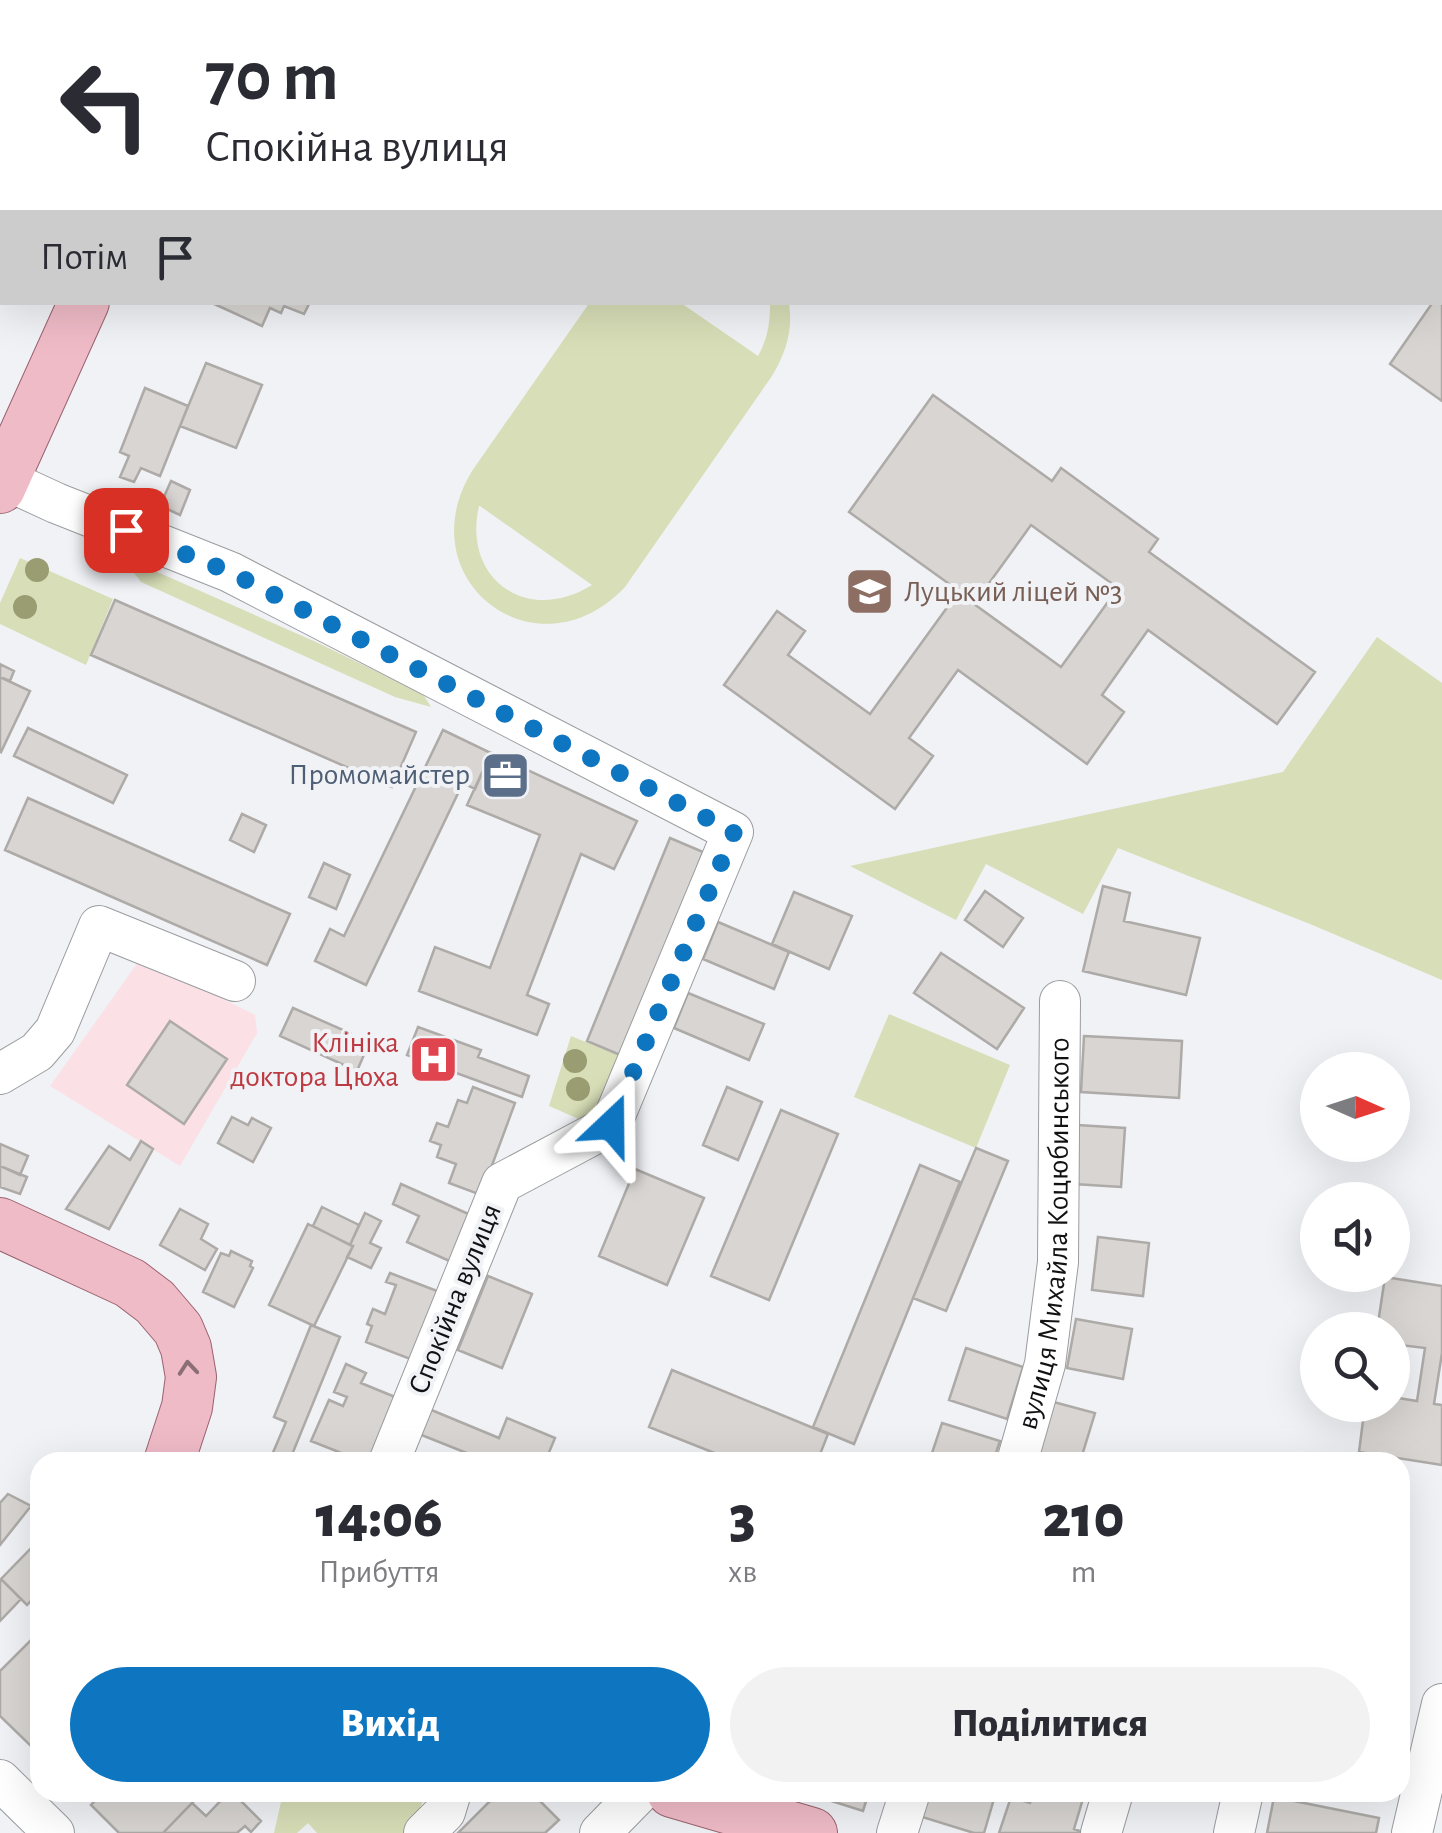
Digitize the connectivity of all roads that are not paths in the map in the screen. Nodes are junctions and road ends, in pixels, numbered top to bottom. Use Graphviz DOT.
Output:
graph roads {
  1 [pos="83,305"];
  2 [pos="2,483"];
  3 [pos="234,981"];
  4 [pos="1060,1001"];
  5 [pos="0,1074"];
  6 [pos="0,1223"];
  7 [pos="172,1452"];
  8 [pos="393,1452"];
  9 [pos="1020,1452"];
  10 [pos="1442,1704"];
  11 [pos="0,1780"];
  12 [pos="448,1802"];
  13 [pos="630,1802"];
  14 [pos="691,1802"];
  15 [pos="907,1802"];
  16 [pos="1109,1802"];
  17 [pos="730,1822"];
  18 [pos="54,1833"];
  19 [pos="424,1833"];
  20 [pos="600,1833"];
  21 [pos="812,1833"];
  22 [pos="897,1833"];
  23 [pos="1101,1833"];
  24 [pos="1412,1833"];
  1 -- 2 [label="main road"];
  2 -- 8 [label="street, Спокійна вулиця"];
  3 -- 5 [label="street"];
  4 -- 9 [label="street, вулиця Михайла Коцюбинського"];
  7 -- 6 [label="main road, one-way"];
  10 -- 24 [label="street"];
  11 -- 18 [label="street"];
  12 -- 19 [label="street"];
  13 -- 20 [label="street"];
  14 -- 17 [label="main road"];
  15 -- 22 [label="street"];
  16 -- 23 [label="street"];
  17 -- 21 [label="main road"];
}
